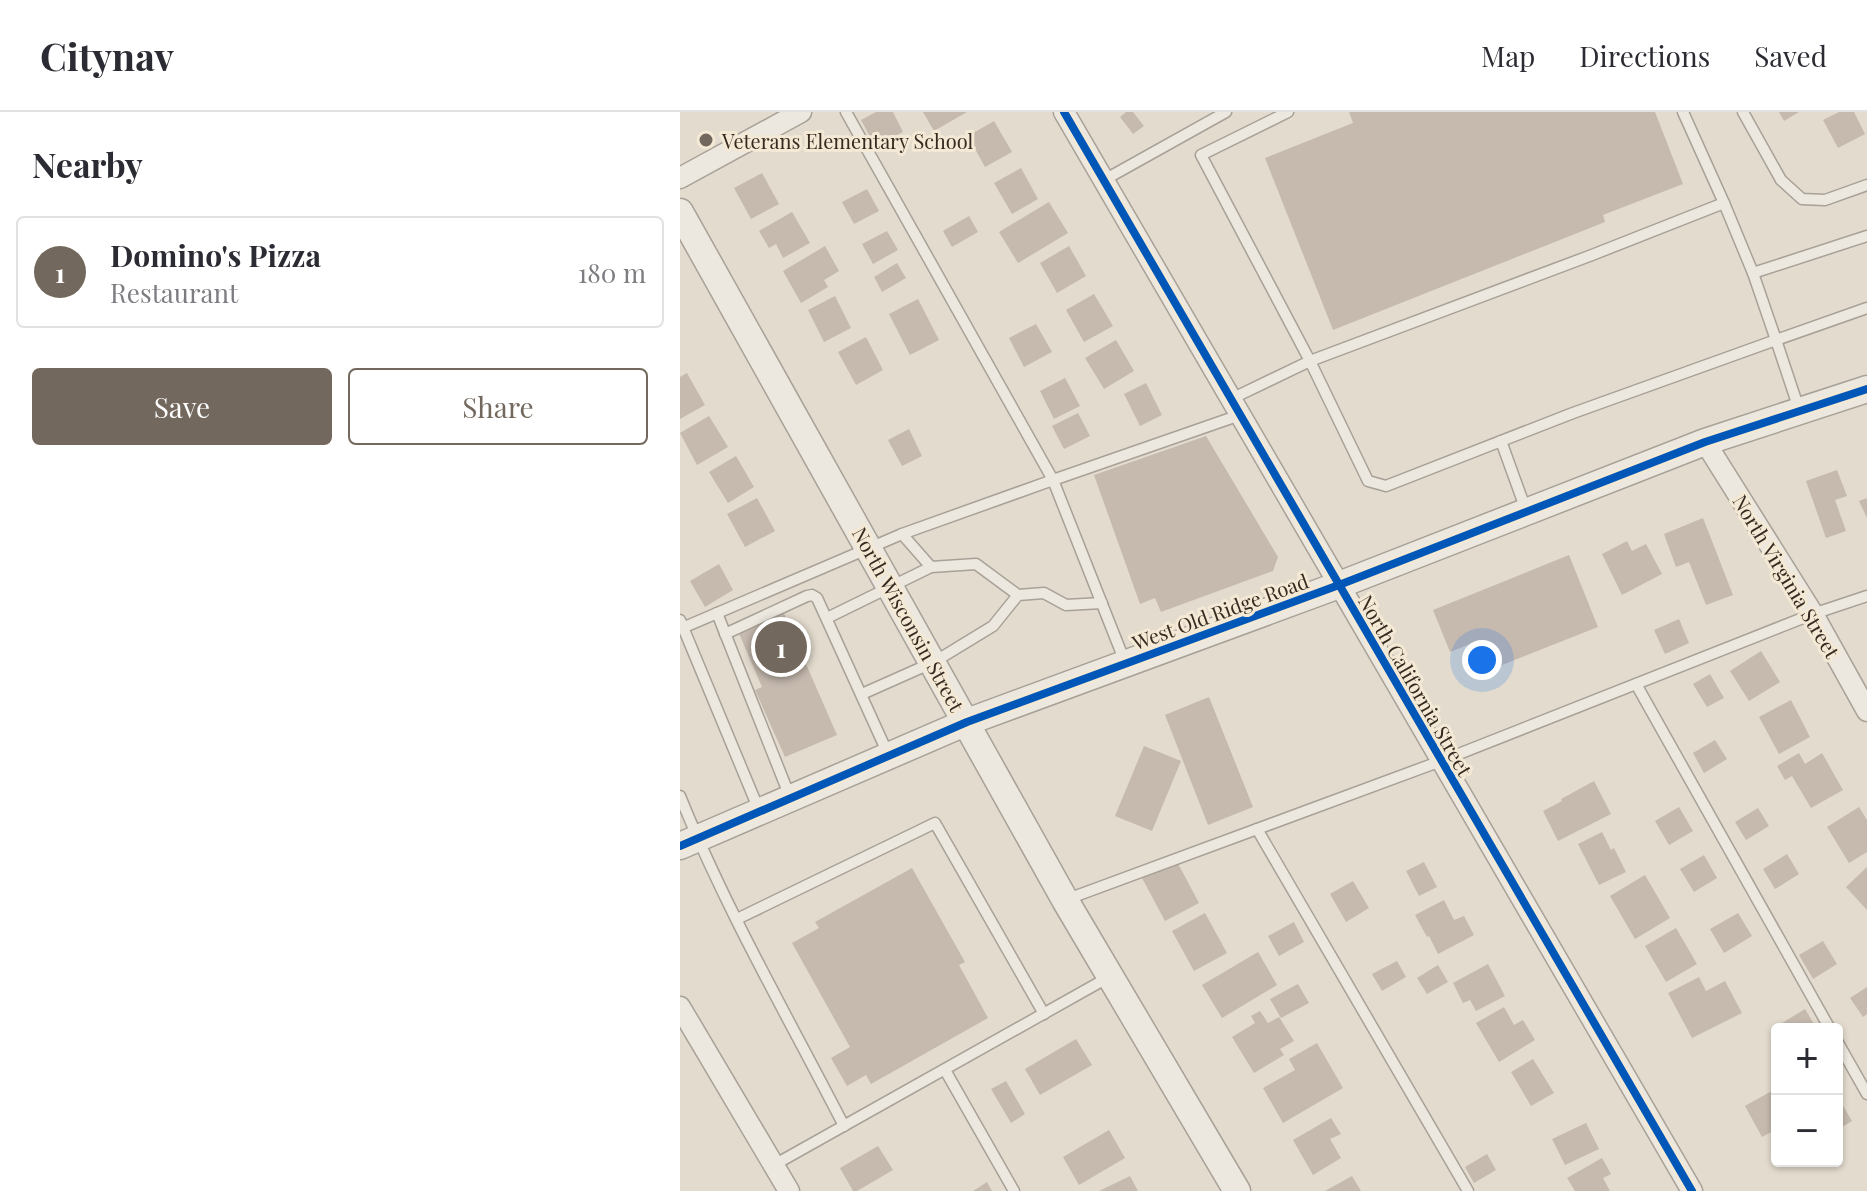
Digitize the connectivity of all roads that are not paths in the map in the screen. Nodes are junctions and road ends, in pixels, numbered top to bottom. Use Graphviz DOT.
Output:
graph roads {
  1 [pos="801,112"];
  2 [pos="846,112"];
  3 [pos="1064,112"];
  4 [pos="1226,112"];
  5 [pos="1288,112"];
  6 [pos="1683,112"];
  7 [pos="1743,112"];
  8 [pos="680,178"];
  9 [pos="1104,180"];
  10 [pos="1867,185"];
  11 [pos="1724,203"];
  12 [pos="680,212"];
  13 [pos="1867,236"];
  14 [pos="1753,273"];
  15 [pos="1867,308"];
  16 [pos="1776,340"];
  17 [pos="1310,361"];
  18 [pos="1867,389"];
  19 [pos="1236,407"];
  20 [pos="1800,411"];
  21 [pos="1501,441"];
  22 [pos="1705,442"];
  23 [pos="1053,480"];
  24 [pos="1526,510"];
  25 [pos="902,534"];
  26 [pos="870,548"];
  27 [pos="931,567"];
  28 [pos="1339,585"];
  29 [pos="891,587"];
  30 [pos="1018,595"];
  31 [pos="1867,596"];
  32 [pos="1102,603"];
  33 [pos="717,613"];
  34 [pos="1813,614"];
  35 [pos="827,618"];
  36 [pos="681,626"];
  37 [pos="725,634"];
  38 [pos="934,662"];
  39 [pos="1126,663"];
  40 [pos="1636,684"];
  41 [pos="862,694"];
  42 [pos="1867,711"];
  43 [pos="967,722"];
  44 [pos="889,755"];
  45 [pos="1441,761"];
  46 [pos="680,796"];
  47 [pos="791,799"];
  48 [pos="760,812"];
  49 [pos="1257,829"];
  50 [pos="689,843"];
  51 [pos="1065,900"];
  52 [pos="737,919"];
  53 [pos="1111,976"];
  54 [pos="680,1007"];
  55 [pos="1044,1014"];
  56 [pos="1827,1023"];
  57 [pos="1843,1052"];
  58 [pos="945,1070"];
  59 [pos="1867,1094"];
  60 [pos="844,1126"];
  61 [pos="774,1165"];
  62 [pos="789,1191"];
  63 [pos="1014,1191"];
  64 [pos="1237,1191"];
  65 [pos="1468,1191"];
  66 [pos="1692,1191"];
  1 -- 8 [label="street"];
  2 -- 23 [label="lane"];
  3 -- 9 [label="street, North California Street"];
  4 -- 9 [label="lane"];
  5 -- 17 [label="lane"];
  6 -- 11 [label="lane"];
  7 -- 10 [label="lane"];
  9 -- 19 [label="street, North California Street"];
  11 -- 14 [label="lane"];
  11 -- 17 [label="lane"];
  12 -- 26 [label="street, North Wisconsin Street"];
  13 -- 14 [label="lane"];
  14 -- 16 [label="lane"];
  15 -- 16 [label="lane"];
  16 -- 20 [label="lane"];
  16 -- 21 [label="lane"];
  17 -- 19 [label="lane"];
  17 -- 21 [label="lane"];
  18 -- 20 [label="street, West Old Ridge Road"];
  19 -- 23 [label="lane"];
  19 -- 28 [label="street, North California Street"];
  20 -- 22 [label="street, West Old Ridge Road"];
  21 -- 24 [label="lane"];
  22 -- 24 [label="street, West Old Ridge Road"];
  22 -- 34 [label="street, North Virginia Street"];
  23 -- 25 [label="lane"];
  23 -- 32 [label="lane"];
  24 -- 28 [label="street, West Old Ridge Road"];
  25 -- 26 [label="lane"];
  25 -- 27 [label="lane"];
  26 -- 29 [label="street, North Wisconsin Street"];
  26 -- 33 [label="lane"];
  27 -- 29 [label="lane"];
  27 -- 30 [label="lane"];
  28 -- 39 [label="street, West Old Ridge Road"];
  28 -- 45 [label="street, North California Street"];
  29 -- 35 [label="lane"];
  29 -- 38 [label="street, North Wisconsin Street"];
  30 -- 32 [label="lane"];
  30 -- 38 [label="lane"];
  31 -- 34 [label="lane"];
  32 -- 39 [label="lane"];
  33 -- 36 [label="lane"];
  33 -- 37 [label="lane"];
  34 -- 40 [label="lane"];
  34 -- 42 [label="street, North Virginia Street"];
  35 -- 37 [label="lane"];
  35 -- 41 [label="lane"];
  36 -- 48 [label="lane"];
  37 -- 47 [label="lane"];
  38 -- 41 [label="lane"];
  38 -- 43 [label="street, North Wisconsin Street"];
  39 -- 43 [label="street, West Old Ridge Road"];
  40 -- 45 [label="lane"];
  40 -- 56 [label="lane"];
  41 -- 44 [label="lane"];
  43 -- 44 [label="street, West Old Ridge Road"];
  43 -- 51 [label="street, North Wisconsin Street"];
  44 -- 47 [label="street, West Old Ridge Road"];
  45 -- 49 [label="lane"];
  45 -- 66 [label="street, North California Street"];
  46 -- 50 [label="lane"];
  47 -- 48 [label="street, West Old Ridge Road"];
  48 -- 50 [label="street, West Old Ridge Road"];
  49 -- 51 [label="lane"];
  49 -- 65 [label="lane"];
  50 -- 52 [label="lane"];
  51 -- 53 [label="street, North Wisconsin Street"];
  52 -- 55 [label="lane"];
  52 -- 60 [label="lane"];
  53 -- 55 [label="lane"];
  53 -- 64 [label="street, North Wisconsin Street"];
  54 -- 61 [label="street"];
  55 -- 58 [label="lane"];
  57 -- 59 [label="lane"];
  58 -- 60 [label="lane"];
  58 -- 63 [label="lane"];
  60 -- 61 [label="lane"];
  61 -- 62 [label="street"];
}
